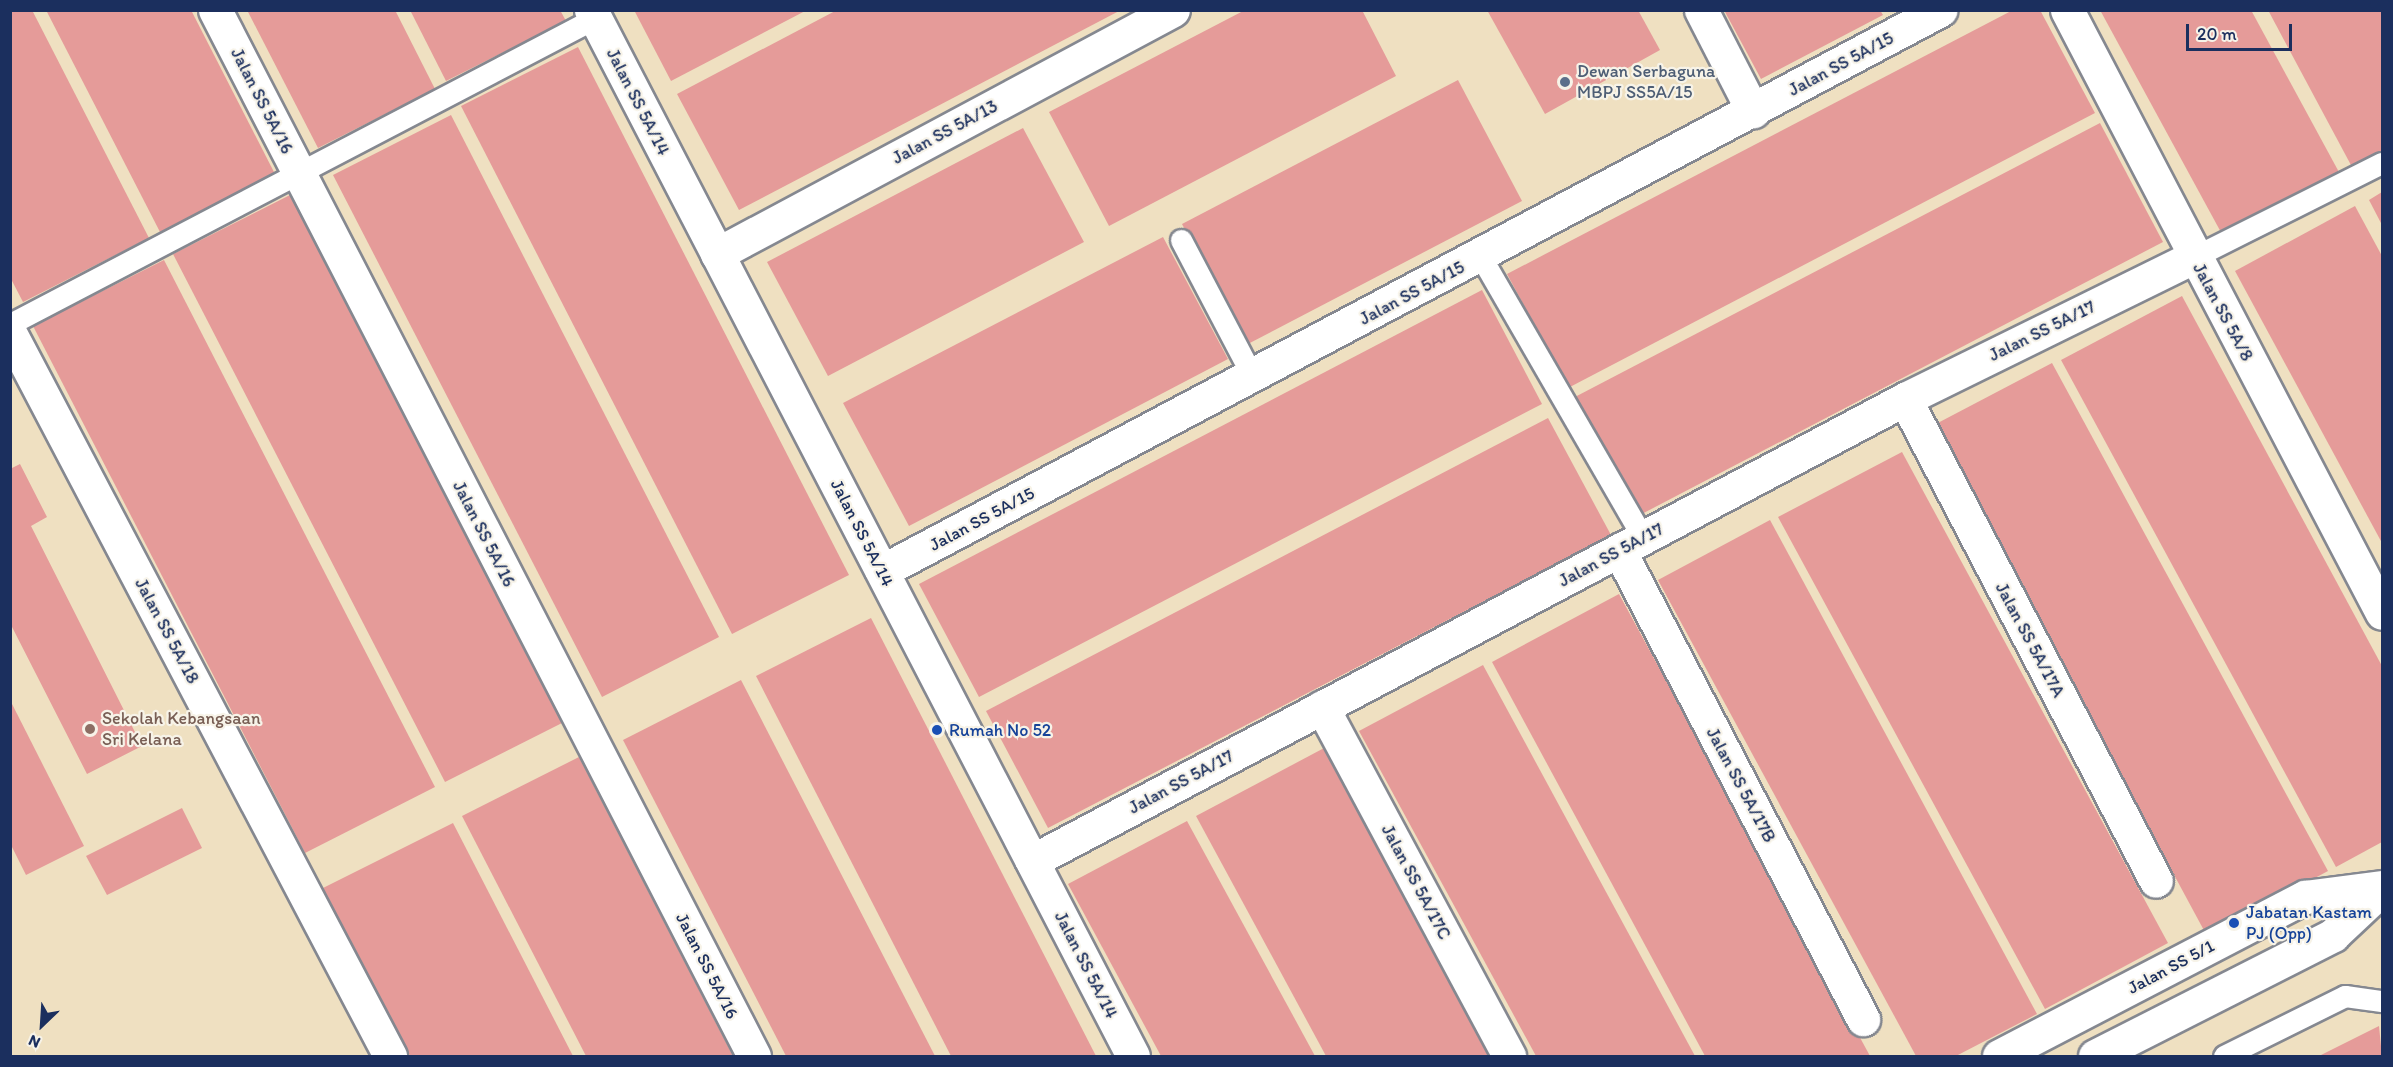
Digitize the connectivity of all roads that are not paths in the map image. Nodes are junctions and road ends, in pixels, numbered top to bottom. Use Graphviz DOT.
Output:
graph roads {
  1 [pos="215,10"];
  2 [pos="1173,10"];
  3 [pos="1701,10"];
  4 [pos="1940,10"];
  5 [pos="2067,10"];
  6 [pos="593,14"];
  7 [pos="1753,111"];
  8 [pos="2382,163"];
  9 [pos="298,173"];
  10 [pos="1181,240"];
  11 [pos="717,254"];
  12 [pos="1481,257"];
  13 [pos="2194,257"];
  14 [pos="10,324"];
  15 [pos="10,333"];
  16 [pos="1253,377"];
  17 [pos="1905,399"];
  18 [pos="1631,544"];
  19 [pos="882,571"];
  20 [pos="2382,613"];
  21 [pos="1322,707"];
  22 [pos="1032,861"];
  23 [pos="2156,880"];
  24 [pos="2382,888"];
  25 [pos="2382,1001"];
  26 [pos="1863,1020"];
  27 [pos="390,1056"];
  28 [pos="754,1056"];
  29 [pos="1133,1056"];
  30 [pos="1509,1056"];
  31 [pos="1999,1056"];
  32 [pos="2095,1056"];
  33 [pos="2224,1056"];
  1 -- 9 [label="street, Jalan SS 5A/16"];
  2 -- 11 [label="street, Jalan SS 5A/13"];
  3 -- 7 [label="street"];
  4 -- 7 [label="street, Jalan SS 5A/15"];
  5 -- 13 [label="street, Jalan SS 5A/8"];
  6 -- 9 [label="lane"];
  6 -- 11 [label="street, Jalan SS 5A/14"];
  7 -- 12 [label="street, Jalan SS 5A/15"];
  8 -- 13 [label="lane"];
  9 -- 14 [label="lane"];
  9 -- 28 [label="street, Jalan SS 5A/16"];
  10 -- 16 [label="lane"];
  11 -- 19 [label="street, Jalan SS 5A/14"];
  12 -- 16 [label="street, Jalan SS 5A/15"];
  12 -- 18 [label="lane"];
  13 -- 17 [label="street, Jalan SS 5A/17"];
  13 -- 20 [label="street, Jalan SS 5A/8"];
  15 -- 27 [label="street, Jalan SS 5A/18"];
  16 -- 19 [label="street, Jalan SS 5A/15"];
  17 -- 18 [label="street, Jalan SS 5A/17"];
  17 -- 23 [label="street, Jalan SS 5A/17A"];
  18 -- 21 [label="street, Jalan SS 5A/17"];
  18 -- 26 [label="street, Jalan SS 5A/17B"];
  19 -- 22 [label="street, Jalan SS 5A/14"];
  21 -- 22 [label="street, Jalan SS 5A/17"];
  21 -- 30 [label="street, Jalan SS 5A/17C"];
  22 -- 29 [label="street, Jalan SS 5A/14"];
  24 -- 31 [label="street, Jalan SS 5/1"];
  24 -- 32 [label="street, Jalan SS 5/1"];
  25 -- 33 [label="lane"];
}
